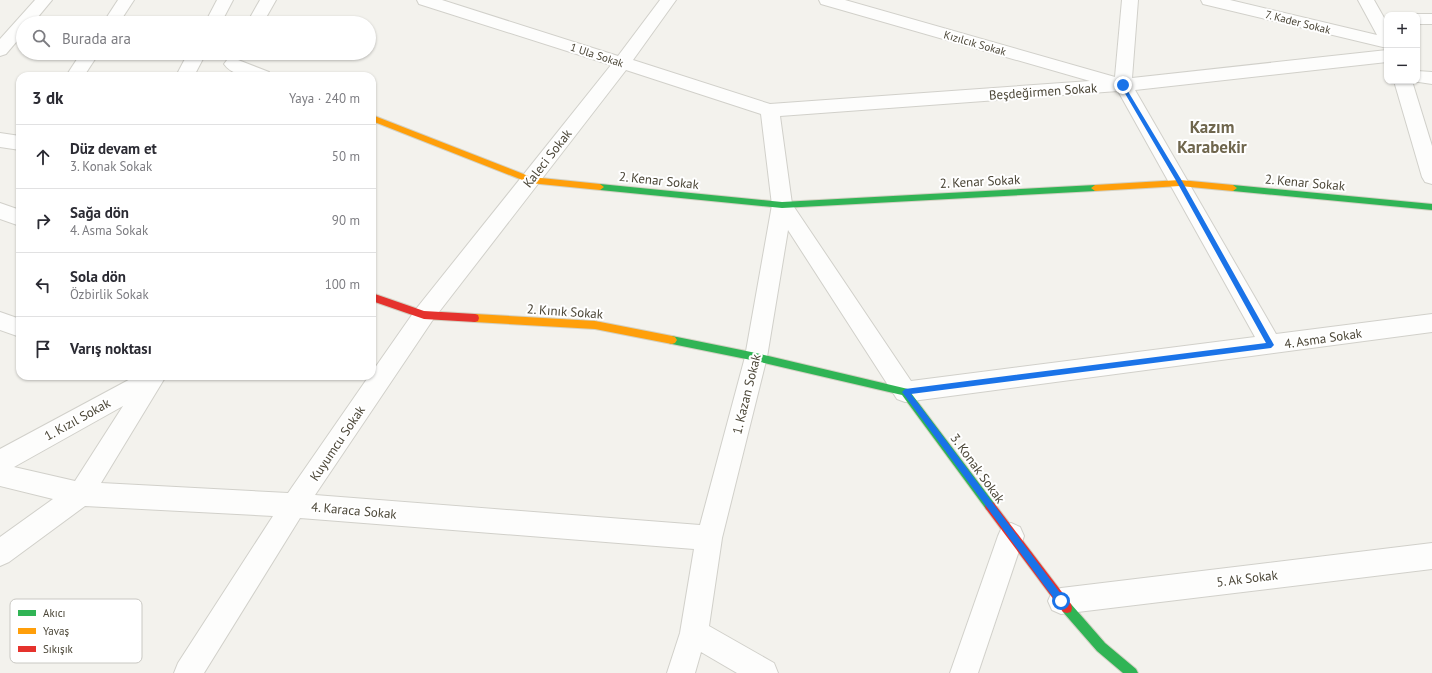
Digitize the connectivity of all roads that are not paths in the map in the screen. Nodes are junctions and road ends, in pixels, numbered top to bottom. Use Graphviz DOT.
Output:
graph roads {
  1 [pos="44,0"];
  2 [pos="126,0"];
  3 [pos="225,0"];
  4 [pos="268,0"];
  5 [pos="424,0"];
  6 [pos="668,0"];
  7 [pos="828,0"];
  8 [pos="1130,0"];
  9 [pos="1209,0"];
  10 [pos="1366,0"];
  11 [pos="30,16"];
  12 [pos="115,16"];
  13 [pos="217,16"];
  14 [pos="260,16"];
  15 [pos="1382,18"];
  16 [pos="1420,19"];
  17 [pos="1432,19"];
  18 [pos="16,32"];
  19 [pos="1384,43"];
  20 [pos="0,50"];
  21 [pos="1384,56"];
  22 [pos="85,60"];
  23 [pos="193,60"];
  24 [pos="622,63"];
  25 [pos="232,64"];
  26 [pos="78,72"];
  27 [pos="187,72"];
  28 [pos="253,72"];
  29 [pos="1420,77"];
  30 [pos="1432,78"];
  31 [pos="1404,84"];
  32 [pos="1123,85"];
  33 [pos="770,110"];
  34 [pos="376,120"];
  35 [pos="0,140"];
  36 [pos="16,142"];
  37 [pos="1428,148"];
  38 [pos="1432,177"];
  39 [pos="530,180"];
  40 [pos="1180,183"];
  41 [pos="782,205"];
  42 [pos="1432,207"];
  43 [pos="0,211"];
  44 [pos="16,217"];
  45 [pos="376,298"];
  46 [pos="424,315"];
  47 [pos="0,321"];
  48 [pos="1432,323"];
  49 [pos="16,327"];
  50 [pos="1271,345"];
  51 [pos="756,358"];
  52 [pos="146,380"];
  53 [pos="151,380"];
  54 [pos="905,392"];
  55 [pos="0,462"];
  56 [pos="0,475"];
  57 [pos="81,494"];
  58 [pos="294,505"];
  59 [pos="1012,536"];
  60 [pos="709,538"];
  61 [pos="0,553"];
  62 [pos="1432,556"];
  63 [pos="1061,601"];
  64 [pos="694,633"];
  65 [pos="188,673"];
  66 [pos="681,673"];
  67 [pos="764,673"];
  68 [pos="964,673"];
  69 [pos="1132,673"];
  1 -- 11 [label="street"];
  2 -- 12 [label="street"];
  3 -- 13 [label="street"];
  4 -- 14 [label="street"];
  5 -- 24 [label="street, 1 Ula Sokak"];
  6 -- 24 [label="street, Kaleci Sokak"];
  7 -- 32 [label="street, Kızılcık Sokak"];
  8 -- 32 [label="street"];
  9 -- 19 [label="street, 7. Kader Sokak"];
  10 -- 15 [label="street"];
  16 -- 17 [label="street"];
  18 -- 20 [label="street"];
  21 -- 32 [label="street, Beşdeğirmen Sokak"];
  22 -- 26 [label="street"];
  23 -- 27 [label="street"];
  24 -- 33 [label="street, 1 Ula Sokak"];
  24 -- 39 [label="street, Kaleci Sokak"];
  25 -- 28 [label="street"];
  29 -- 30 [label="street"];
  31 -- 37 [label="street"];
  32 -- 33 [label="street, Beşdeğirmen Sokak"];
  32 -- 40 [label="street"];
  33 -- 41 [label="street, 1. Kazan Sokak"];
  34 -- 39 [label="street, 2. Kenar Sokak"];
  35 -- 36 [label="street"];
  37 -- 38 [label="street"];
  39 -- 41 [label="street, 2. Kenar Sokak"];
  39 -- 46 [label="street, Kaleci Sokak"];
  40 -- 41 [label="street, 2. Kenar Sokak"];
  40 -- 42 [label="street, 2. Kenar Sokak"];
  40 -- 50 [label="street"];
  41 -- 51 [label="street, 1. Kazan Sokak"];
  41 -- 54 [label="street"];
  43 -- 44 [label="street"];
  45 -- 46 [label="street, 2. Kınık Sokak"];
  46 -- 51 [label="street, 2. Kınık Sokak"];
  46 -- 58 [label="street, Kuyumcu Sokak"];
  47 -- 49 [label="street"];
  48 -- 50 [label="street, 4. Asma Sokak"];
  50 -- 54 [label="street, 4. Asma Sokak"];
  51 -- 54 [label="street"];
  51 -- 60 [label="street, 1. Kazan Sokak"];
  52 -- 55 [label="street, 1. Kızıl Sokak"];
  53 -- 57 [label="street, 1. Kızıl Sokak"];
  54 -- 59 [label="street, 3. Konak Sokak"];
  56 -- 57 [label="street, 4. Karaca Sokak"];
  57 -- 58 [label="street, 4. Karaca Sokak"];
  57 -- 61 [label="street"];
  58 -- 60 [label="street, 4. Karaca Sokak"];
  58 -- 65 [label="street, Kuyumcu Sokak"];
  59 -- 63 [label="street, 3. Konak Sokak"];
  59 -- 68 [label="street"];
  60 -- 64 [label="street, 1. Kazan Sokak"];
  62 -- 63 [label="street, 5. Ak Sokak"];
  63 -- 69 [label="street, 3. Konak Sokak"];
  64 -- 66 [label="street, 1. Kazan Sokak"];
  64 -- 67 [label="street"];
}
